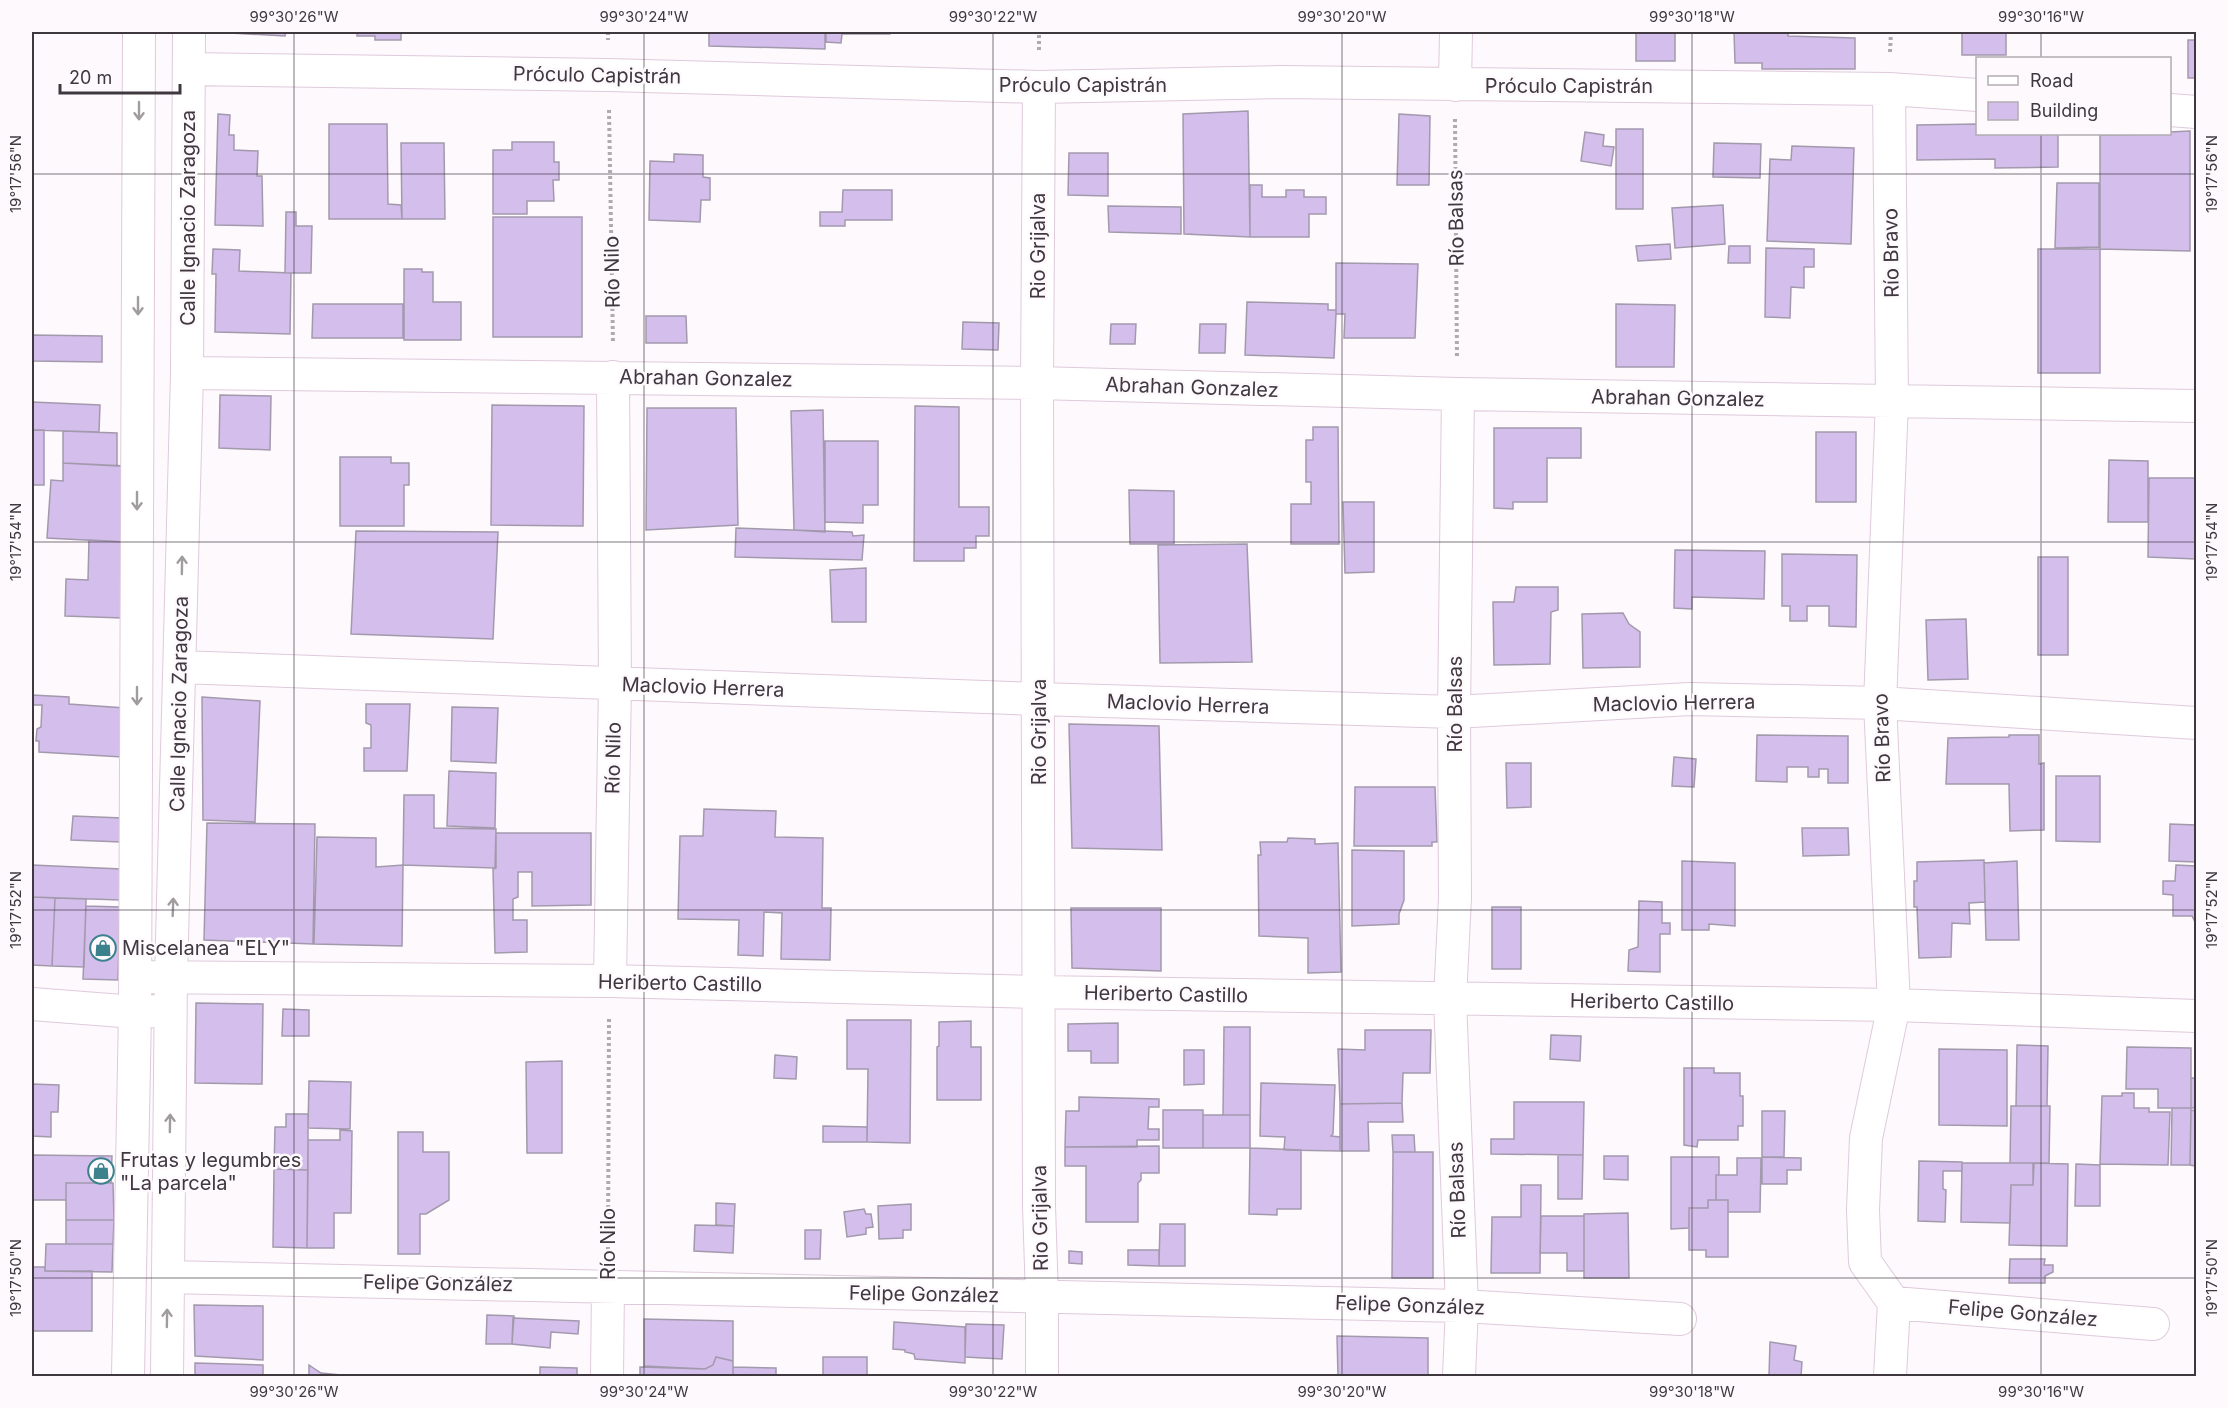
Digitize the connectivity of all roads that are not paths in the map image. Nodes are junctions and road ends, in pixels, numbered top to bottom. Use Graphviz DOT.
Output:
graph roads {
  1 [pos="139,32"];
  2 [pos="189,32"];
  3 [pos="1456,32"];
  4 [pos="189,69"];
  5 [pos="1455,85"];
  6 [pos="1039,87"];
  7 [pos="1889,89"];
  8 [pos="1976,95"];
  9 [pos="2171,110"];
  10 [pos="2196,112"];
  11 [pos="187,373"];
  12 [pos="613,377"];
  13 [pos="1036,383"];
  14 [pos="1458,394"];
  15 [pos="1892,401"];
  16 [pos="2196,406"];
  17 [pos="180,667"];
  18 [pos="615,684"];
  19 [pos="1039,699"];
  20 [pos="1880,703"];
  21 [pos="1454,712"];
  22 [pos="2196,723"];
  23 [pos="135,977"];
  24 [pos="171,977"];
  25 [pos="610,981"];
  26 [pos="1038,992"];
  27 [pos="1450,999"];
  28 [pos="32,1004"];
  29 [pos="1894,1005"];
  30 [pos="171,1010"];
  31 [pos="135,1012"];
  32 [pos="2196,1016"];
  33 [pos="168,1277"];
  34 [pos="608,1287"];
  35 [pos="1042,1297"];
  36 [pos="1894,1303"];
  37 [pos="1462,1306"];
  38 [pos="1680,1319"];
  39 [pos="2153,1324"];
  40 [pos="128,1377"];
  41 [pos="167,1377"];
  42 [pos="607,1377"];
  43 [pos="1042,1377"];
  44 [pos="1459,1377"];
  45 [pos="1890,1377"];
  1 -- 23 [label="street, Calle Ignacio Zaragoza, one-way"];
  2 -- 4 [label="street, Calle Ignacio Zaragoza"];
  3 -- 5 [label="street"];
  4 -- 6 [label="street, Próculo Capistrán"];
  4 -- 11 [label="street, Calle Ignacio Zaragoza"];
  5 -- 6 [label="street, Próculo Capistrán"];
  5 -- 7 [label="street, Próculo Capistrán"];
  6 -- 13 [label="street, Rio Grijalva"];
  7 -- 8 [label="street, Próculo Capistrán"];
  7 -- 15 [label="street, Río Bravo"];
  9 -- 10 [label="street"];
  11 -- 12 [label="street, Abrahan Gonzalez"];
  17 -- 11 [label="street, Calle Ignacio Zaragoza, one-way"];
  12 -- 13 [label="street, Abrahan Gonzalez"];
  12 -- 18 [label="street, Río Nilo"];
  13 -- 14 [label="street, Abrahan Gonzalez"];
  13 -- 19 [label="street, Rio Grijalva"];
  14 -- 15 [label="street, Abrahan Gonzalez"];
  14 -- 21 [label="street, Río Balsas"];
  15 -- 16 [label="street, Abrahan Gonzalez"];
  15 -- 20 [label="street, Río Bravo"];
  17 -- 18 [label="street, Maclovio Herrera"];
  24 -- 17 [label="street, Calle Ignacio Zaragoza, one-way"];
  18 -- 19 [label="street, Maclovio Herrera"];
  18 -- 25 [label="street, Río Nilo"];
  19 -- 21 [label="street, Maclovio Herrera"];
  19 -- 26 [label="street, Rio Grijalva"];
  20 -- 21 [label="street, Maclovio Herrera"];
  20 -- 22 [label="street, Maclovio Herrera"];
  20 -- 29 [label="street, Río Bravo"];
  21 -- 27 [label="street, Río Balsas"];
  23 -- 24 [label="street, Heriberto Castillo"];
  23 -- 31 [label="street, Calle Ignacio Zaragoza"];
  24 -- 25 [label="street, Heriberto Castillo"];
  24 -- 30 [label="street, Calle Ignacio Zaragoza"];
  25 -- 26 [label="street, Heriberto Castillo"];
  26 -- 27 [label="street, Heriberto Castillo"];
  26 -- 35 [label="street, Rio Grijalva"];
  27 -- 29 [label="street, Heriberto Castillo"];
  27 -- 37 [label="street, Río Balsas"];
  28 -- 31 [label="street"];
  29 -- 32 [label="street, Heriberto Castillo"];
  29 -- 36 [label="street, Río Bravo"];
  30 -- 31 [label="street"];
  33 -- 30 [label="street, Calle Ignacio Zaragoza, one-way"];
  31 -- 40 [label="street, Calle Ignacio Zaragoza"];
  33 -- 34 [label="street, Felipe González"];
  41 -- 33 [label="street, Calle Ignacio Zaragoza, one-way"];
  34 -- 35 [label="street, Felipe González"];
  34 -- 42 [label="street, Río Nilo"];
  35 -- 37 [label="street, Felipe González"];
  35 -- 43 [label="street, Rio Grijalva"];
  36 -- 39 [label="street, Felipe González"];
  36 -- 45 [label="street"];
  37 -- 38 [label="street, Felipe González"];
  37 -- 44 [label="street, Río Balsas"];
}
